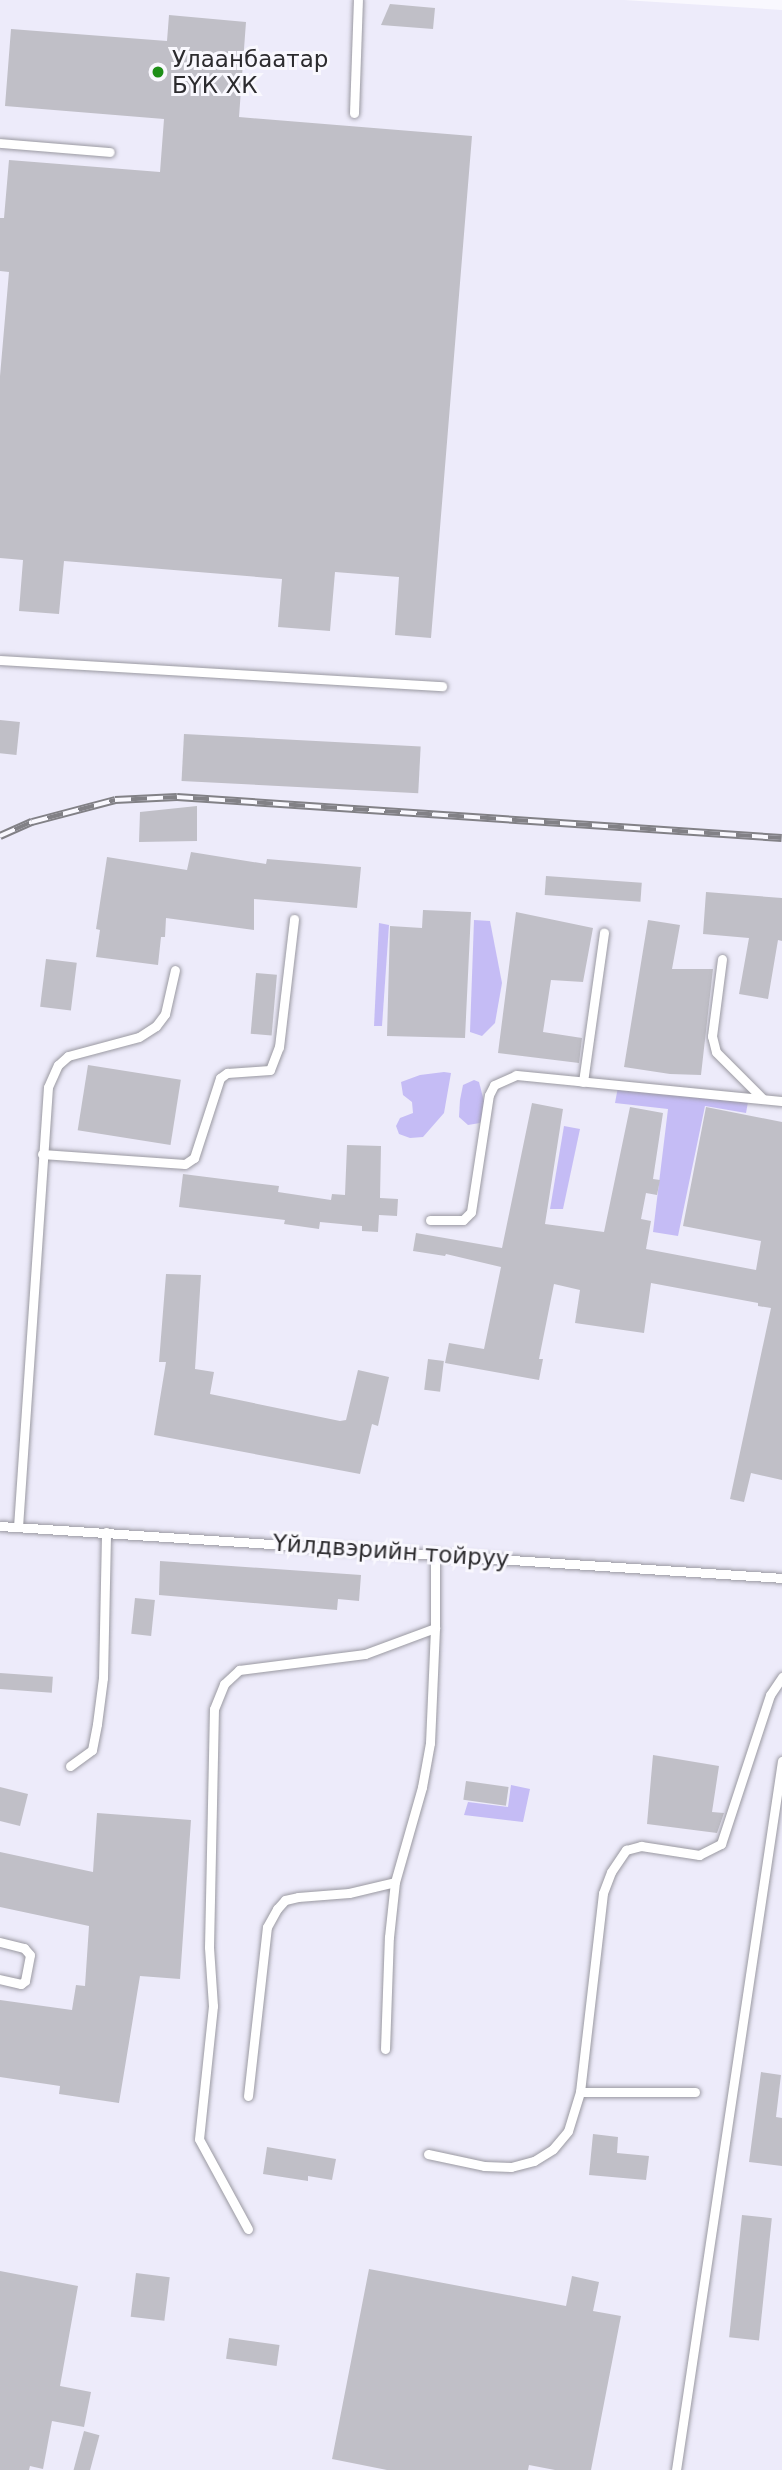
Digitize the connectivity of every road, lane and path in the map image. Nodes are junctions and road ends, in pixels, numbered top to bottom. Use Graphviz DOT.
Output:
graph roads {
  1 [pos="358,0"];
  2 [pos="354,113"];
  3 [pos="0,143"];
  4 [pos="110,152"];
  5 [pos="0,660"];
  6 [pos="442,686"];
  7 [pos="294,919"];
  8 [pos="604,932"];
  9 [pos="722,959"];
  10 [pos="175,970"];
  11 [pos="583,1082"];
  12 [pos="763,1099"];
  13 [pos="782,1101"];
  14 [pos="42,1154"];
  15 [pos="430,1220"];
  16 [pos="0,1526"];
  17 [pos="18,1527"];
  18 [pos="106,1532"];
  19 [pos="435,1553"];
  20 [pos="782,1578"];
  21 [pos="435,1628"];
  22 [pos="782,1677"];
  23 [pos="782,1761"];
  24 [pos="70,1766"];
  25 [pos="395,1882"];
  26 [pos="0,1942"];
  27 [pos="0,1979"];
  28 [pos="385,2049"];
  29 [pos="580,2092"];
  30 [pos="695,2092"];
  31 [pos="247,2096"];
  32 [pos="428,2154"];
  33 [pos="247,2229"];
  34 [pos="676,2470"];
  1 -- 2 [label="lane"];
  3 -- 4 [label="lane"];
  5 -- 6 [label="lane"];
  7 -- 14 [label="lane"];
  8 -- 11 [label="lane"];
  9 -- 12 [label="lane"];
  10 -- 14 [label="lane"];
  11 -- 12 [label="lane"];
  11 -- 15 [label="lane"];
  12 -- 13 [label="lane"];
  14 -- 17 [label="lane"];
  16 -- 17 [label="lane, Үйлдвэрийн тойруу"];
  17 -- 18 [label="lane, Үйлдвэрийн тойруу"];
  18 -- 19 [label="lane, Үйлдвэрийн тойруу"];
  18 -- 24 [label="lane"];
  19 -- 20 [label="lane, Үйлдвэрийн тойруу"];
  19 -- 21 [label="lane"];
  21 -- 25 [label="lane"];
  21 -- 33 [label="lane"];
  22 -- 29 [label="lane"];
  23 -- 34 [label="lane"];
  25 -- 28 [label="lane"];
  25 -- 31 [label="lane"];
  26 -- 27 [label="lane"];
  29 -- 30 [label="lane"];
  29 -- 32 [label="lane"];
}
